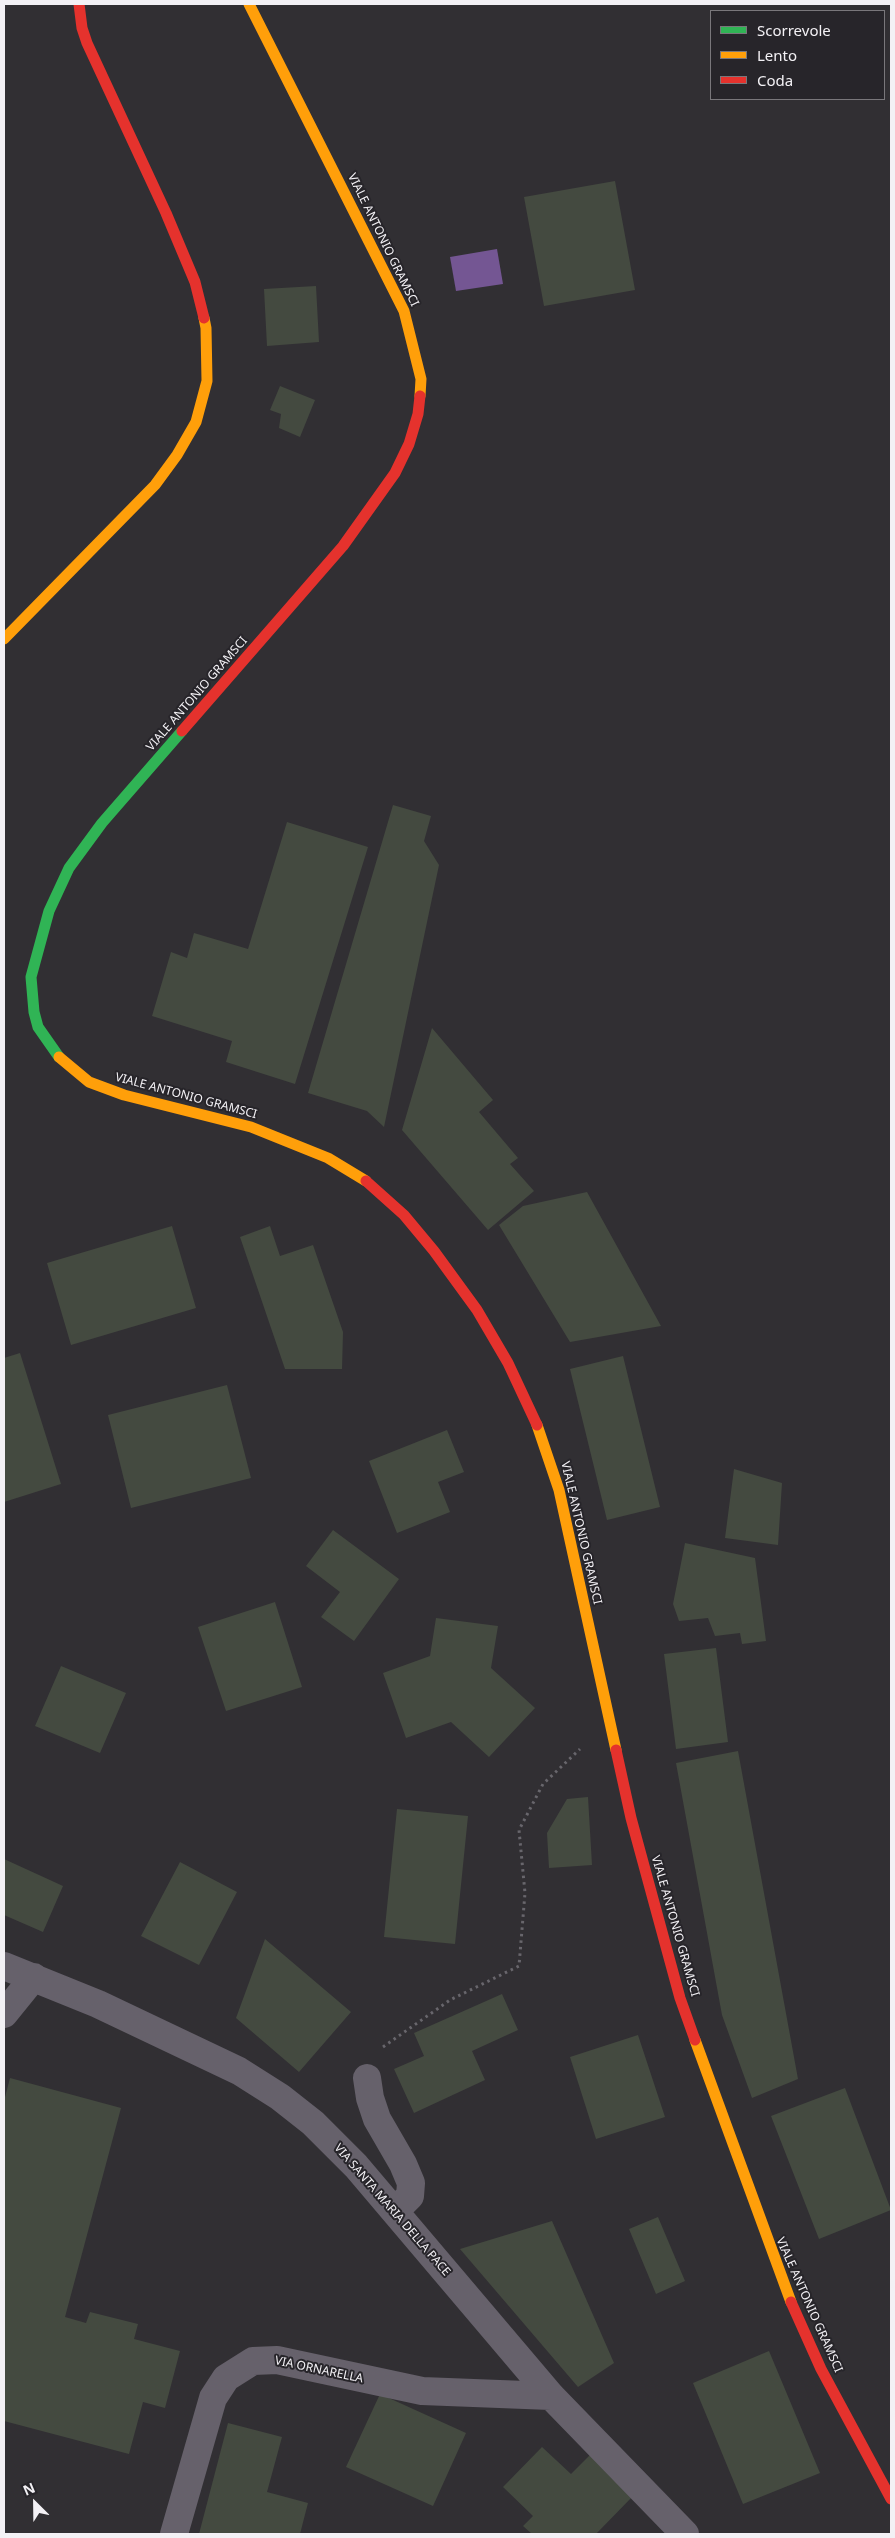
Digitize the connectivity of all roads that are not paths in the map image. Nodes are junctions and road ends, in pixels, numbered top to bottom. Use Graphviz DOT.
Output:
graph roads {
  1 [pos="79,4"];
  2 [pos="249,4"];
  3 [pos="4,639"];
  4 [pos="4,1966"];
  5 [pos="34,1977"];
  6 [pos="4,2014"];
  7 [pos="367,2078"];
  8 [pos="395,2211"];
  9 [pos="551,2396"];
  10 [pos="891,2500"];
  11 [pos="174,2534"];
  12 [pos="685,2534"];
  1 -- 3 [label="street"];
  2 -- 10 [label="street, VIALE ANTONIO GRAMSCI"];
  4 -- 5 [label="street, VIA SANTA MARIA DELLA PACE"];
  5 -- 6 [label="street"];
  5 -- 8 [label="street, VIA SANTA MARIA DELLA PACE"];
  7 -- 8 [label="street"];
  8 -- 9 [label="street, VIA SANTA MARIA DELLA PACE"];
  9 -- 11 [label="street, VIA ORNARELLA"];
  9 -- 12 [label="street, VIA SANTA MARIA DELLA PACE"];
}
